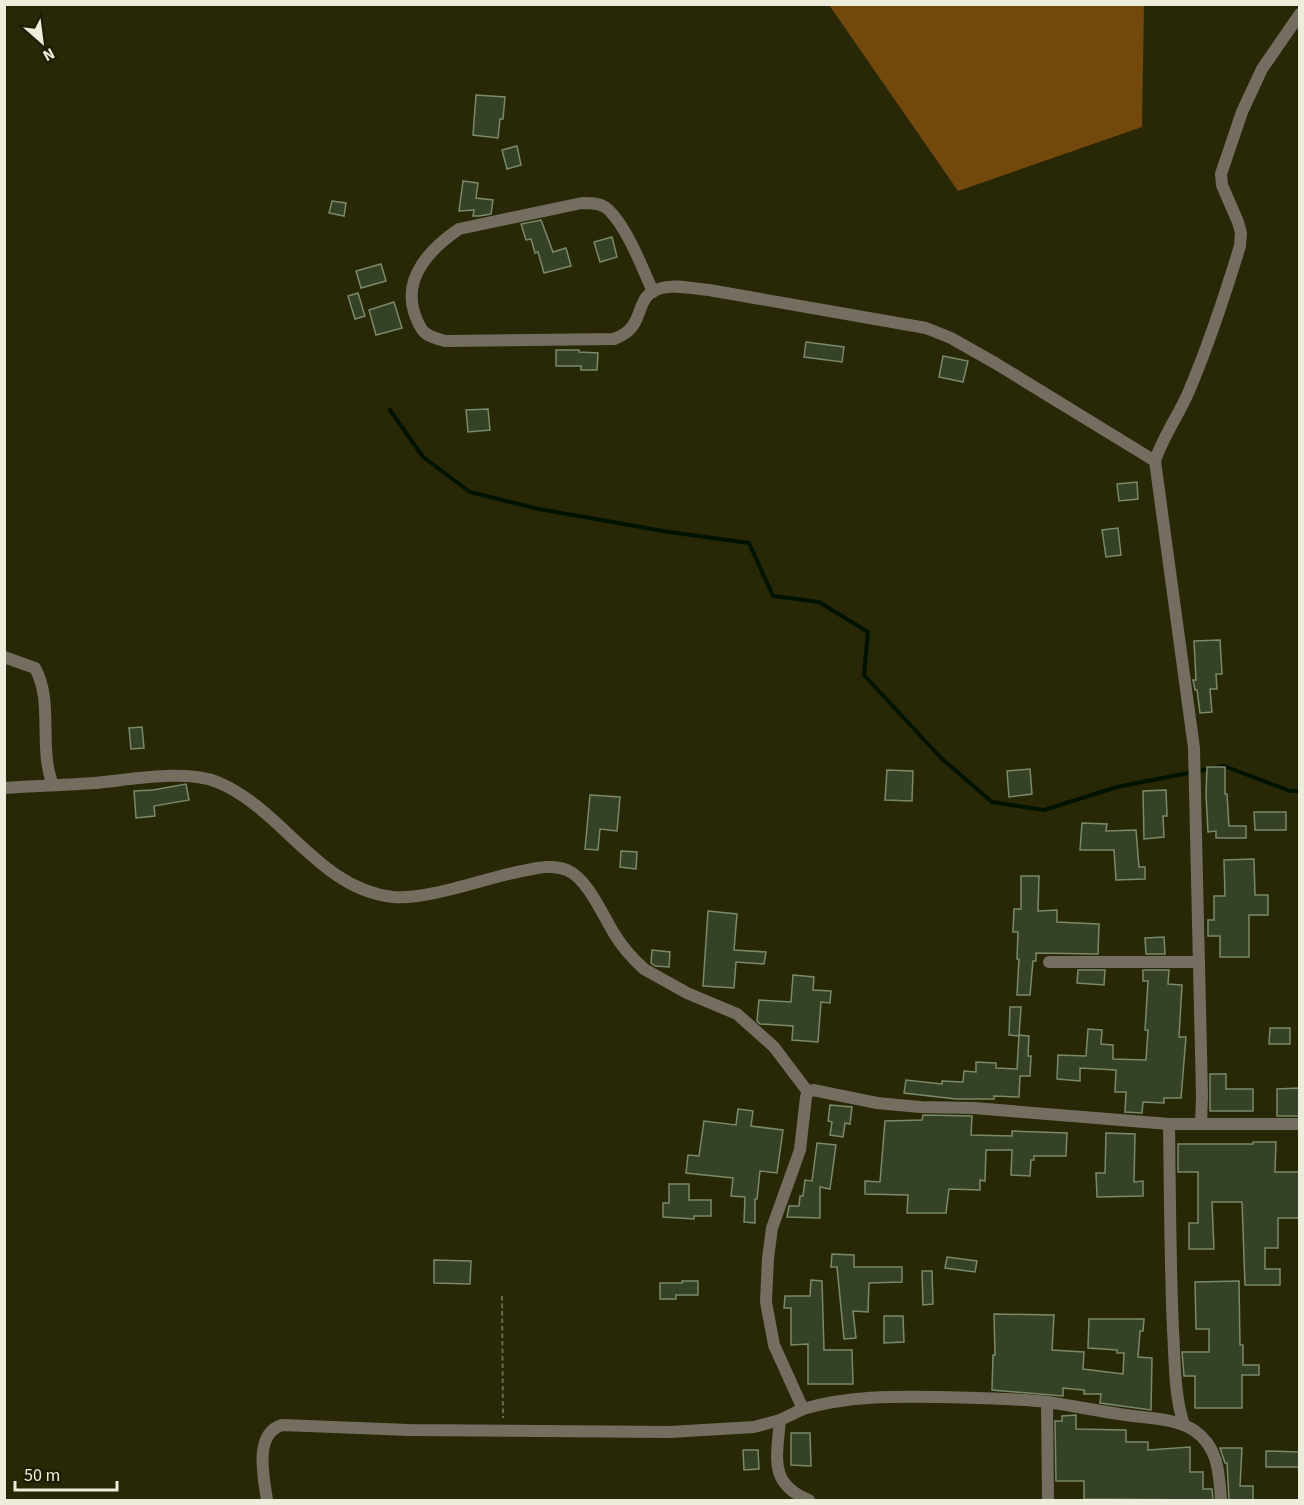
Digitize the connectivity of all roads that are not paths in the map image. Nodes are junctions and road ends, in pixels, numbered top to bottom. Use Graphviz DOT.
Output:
graph roads {
  1 [pos="1299,14"];
  2 [pos="653,292"];
  3 [pos="1155,462"];
  4 [pos="4,657"];
  5 [pos="53,785"];
  6 [pos="4,788"];
  7 [pos="1049,962"];
  8 [pos="1199,962"];
  9 [pos="808,1092"];
  10 [pos="1169,1124"];
  11 [pos="1201,1124"];
  12 [pos="1299,1124"];
  13 [pos="1047,1402"];
  14 [pos="803,1409"];
  15 [pos="780,1420"];
  16 [pos="1184,1425"];
  17 [pos="783,1483"];
  18 [pos="267,1500"];
  19 [pos="782,1500"];
  20 [pos="809,1500"];
  21 [pos="1048,1500"];
  22 [pos="1221,1500"];
  1 -- 3 [label="street"];
  2 -- 2 [label="street"];
  2 -- 3 [label="street"];
  3 -- 8 [label="street"];
  4 -- 5 [label="street"];
  5 -- 6 [label="street"];
  5 -- 9 [label="street"];
  7 -- 8 [label="street"];
  8 -- 11 [label="street"];
  9 -- 10 [label="street"];
  9 -- 14 [label="street"];
  10 -- 11 [label="street"];
  10 -- 16 [label="street"];
  11 -- 12 [label="street"];
  13 -- 14 [label="street"];
  13 -- 16 [label="street"];
  13 -- 21 [label="street"];
  14 -- 15 [label="street"];
  15 -- 17 [label="street"];
  15 -- 18 [label="street"];
  16 -- 22 [label="street"];
  17 -- 19 [label="street"];
  17 -- 20 [label="street"];
}
